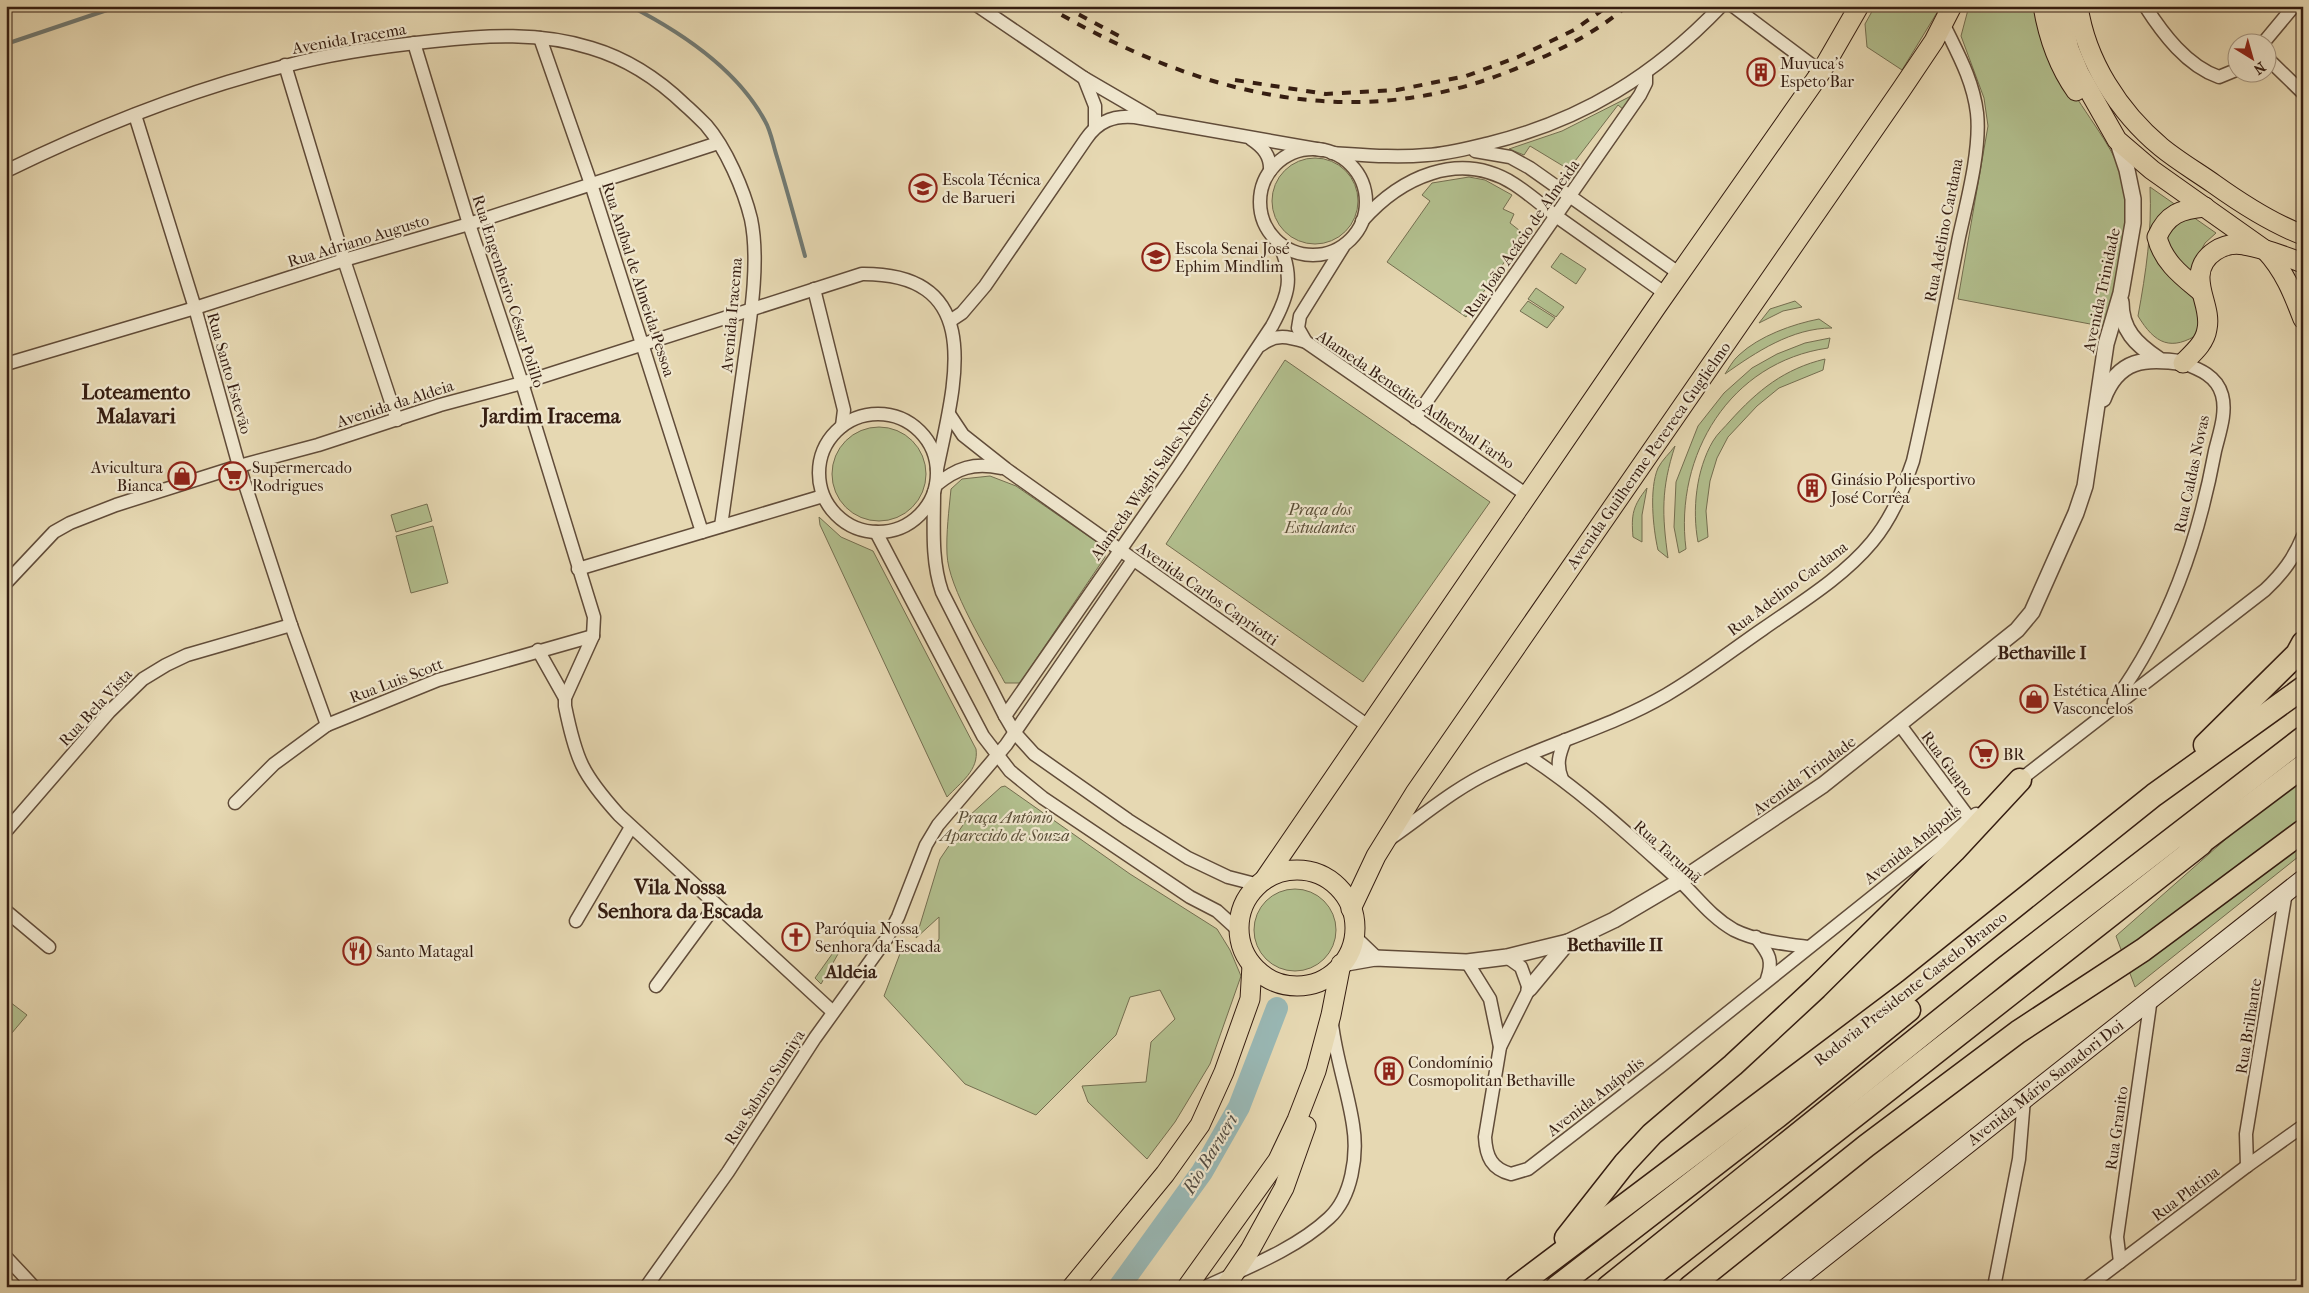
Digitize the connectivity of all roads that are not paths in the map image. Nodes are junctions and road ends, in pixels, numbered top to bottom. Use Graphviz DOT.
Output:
graph roads {
  1 [pos="978,6"];
  2 [pos="1721,6"];
  3 [pos="1733,6"];
  4 [pos="1859,6"];
  5 [pos="1952,6"];
  6 [pos="2043,6"];
  7 [pos="2059,6"];
  8 [pos="2078,6"];
  9 [pos="2145,6"];
  10 [pos="2294,6"];
  11 [pos="1944,25"];
  12 [pos="2272,32"];
  13 [pos="540,38"];
  14 [pos="414,43"];
  15 [pos="285,66"];
  16 [pos="2276,67"];
  17 [pos="1821,72"];
  18 [pos="1646,73"];
  19 [pos="2226,75"];
  20 [pos="1084,78"];
  21 [pos="2303,94"];
  22 [pos="135,115"];
  23 [pos="1155,120"];
  24 [pos="1095,127"];
  25 [pos="1248,137"];
  26 [pos="2117,140"];
  27 [pos="718,143"];
  28 [pos="1464,150"];
  29 [pos="1327,152"];
  30 [pos="6,171"];
  31 [pos="1270,171"];
  32 [pos="591,184"];
  33 [pos="1571,196"];
  34 [pos="2205,207"];
  35 [pos="1556,216"];
  36 [pos="1362,221"];
  37 [pos="469,224"];
  38 [pos="2303,235"];
  39 [pos="1279,243"];
  40 [pos="1345,244"];
  41 [pos="2265,250"];
  42 [pos="344,260"];
  43 [pos="2303,263"];
  44 [pos="1680,274"];
  45 [pos="814,289"];
  46 [pos="2200,291"];
  47 [pos="2121,293"];
  48 [pos="1666,294"];
  49 [pos="195,308"];
  50 [pos="752,309"];
  51 [pos="2303,318"];
  52 [pos="950,322"];
  53 [pos="1306,342"];
  54 [pos="644,344"];
  55 [pos="1258,348"];
  56 [pos="2158,359"];
  57 [pos="2183,363"];
  58 [pos="6,364"];
  59 [pos="522,383"];
  60 [pos="949,414"];
  61 [pos="1415,418"];
  62 [pos="397,420"];
  63 [pos="2095,420"];
  64 [pos="842,426"];
  65 [pos="239,466"];
  66 [pos="937,469"];
  67 [pos="1006,469"];
  68 [pos="935,488"];
  69 [pos="1527,495"];
  70 [pos="823,496"];
  71 [pos="721,526"];
  72 [pos="702,532"];
  73 [pos="876,532"];
  74 [pos="2303,536"];
  75 [pos="1119,550"];
  76 [pos="1133,560"];
  77 [pos="578,569"];
  78 [pos="6,583"];
  79 [pos="291,625"];
  80 [pos="594,636"];
  81 [pos="2303,643"];
  82 [pos="538,650"];
  83 [pos="2303,690"];
  84 [pos="565,698"];
  85 [pos="2106,712"];
  86 [pos="1005,716"];
  87 [pos="327,725"];
  88 [pos="1900,725"];
  89 [pos="1368,726"];
  90 [pos="1015,733"];
  91 [pos="2303,738"];
  92 [pos="1565,740"];
  93 [pos="1528,756"];
  94 [pos="998,757"];
  95 [pos="2303,766"];
  96 [pos="1562,779"];
  97 [pos="2020,780"];
  98 [pos="2154,795"];
  99 [pos="235,803"];
  100 [pos="1970,819"];
  101 [pos="632,827"];
  102 [pos="6,831"];
  103 [pos="2303,831"];
  104 [pos="1385,842"];
  105 [pos="2201,844"];
  106 [pos="2089,865"];
  107 [pos="2303,879"];
  108 [pos="1680,881"];
  109 [pos="1261,882"];
  110 [pos="2286,892"];
  111 [pos="715,906"];
  112 [pos="1351,909"];
  113 [pos="6,911"];
  114 [pos="576,921"];
  115 [pos="2053,931"];
  116 [pos="1239,932"];
  117 [pos="1354,936"];
  118 [pos="1756,937"];
  119 [pos="1568,942"];
  120 [pos="49,947"];
  121 [pos="1808,947"];
  122 [pos="1507,957"];
  123 [pos="1375,958"];
  124 [pos="1468,962"];
  125 [pos="1342,964"];
  126 [pos="1252,965"];
  127 [pos="1768,979"];
  128 [pos="656,986"];
  129 [pos="1529,989"];
  130 [pos="2151,998"];
  131 [pos="833,1012"];
  132 [pos="1329,1024"];
  133 [pos="1500,1047"];
  134 [pos="2024,1099"];
  135 [pos="2303,1126"];
  136 [pos="2246,1166"];
  137 [pos="6,1257"];
  138 [pos="1548,1262"];
  139 [pos="2120,1262"];
  140 [pos="1229,1280"];
  141 [pos="34,1287"];
  142 [pos="646,1287"];
  143 [pos="1072,1287"];
  144 [pos="1187,1287"];
  145 [pos="1205,1287"];
  146 [pos="1516,1287"];
  147 [pos="1532,1287"];
  148 [pos="1557,1287"];
  149 [pos="1608,1287"];
  150 [pos="1637,1287"];
  151 [pos="1690,1287"];
  152 [pos="1787,1287"];
  153 [pos="1994,1287"];
  154 [pos="2087,1287"];
  1 -- 20 [label="street"];
  2 -- 18 [label="street"];
  3 -- 17 [label="street"];
  4 -- 17 [label="main road"];
  5 -- 11 [label="main road, Avenida Guilherme Perereca Guglielmo"];
  6 -- 26 [label="main road"];
  7 -- 26 [label="main road"];
  8 -- 38 [label="main road"];
  9 -- 19 [label="street"];
  10 -- 12 [label="street"];
  11 -- 92 [label="street, Rua Adelino Cardana"];
  11 -- 104 [label="main road, Avenida Guilherme Perereca Guglielmo"];
  13 -- 14 [label="street, Avenida Iracema"];
  13 -- 27 [label="street, Avenida Iracema"];
  13 -- 32 [label="street, Rua Aníbal de Almeida Pessoa"];
  14 -- 15 [label="street, Avenida Iracema"];
  14 -- 37 [label="street, Rua Engenheiro César Polillo"];
  15 -- 22 [label="street, Avenida Iracema"];
  15 -- 42 [label="street"];
  16 -- 21 [label="street"];
  17 -- 44 [label="main road"];
  18 -- 28 [label="street"];
  18 -- 33 [label="street, Rua João Acácio de Almeida"];
  20 -- 23 [label="street"];
  20 -- 24 [label="street"];
  22 -- 30 [label="street, Avenida Iracema"];
  22 -- 49 [label="street, Rua Santo Estevão"];
  23 -- 24 [label="street"];
  23 -- 25 [label="street"];
  24 -- 52 [label="street"];
  25 -- 29 [label="street"];
  25 -- 31 [label="street"];
  26 -- 34 [label="main road"];
  26 -- 47 [label="street, Avenida Trinidade"];
  27 -- 32 [label="street, Rua Adriano Augusto"];
  27 -- 50 [label="street, Avenida Iracema"];
  28 -- 29 [label="street"];
  28 -- 33 [label="street"];
  29 -- 31 [label="street"];
  29 -- 36 [label="street"];
  31 -- 39 [label="street"];
  32 -- 37 [label="street, Rua Adriano Augusto"];
  32 -- 54 [label="street, Rua Aníbal de Almeida Pessoa"];
  33 -- 35 [label="street, Rua João Acácio de Almeida"];
  33 -- 44 [label="street"];
  34 -- 41 [label="main road"];
  34 -- 46 [label="main road"];
  35 -- 36 [label="street"];
  35 -- 48 [label="street"];
  35 -- 61 [label="street, Rua João Acácio de Almeida"];
  36 -- 40 [label="street"];
  37 -- 42 [label="street, Rua Adriano Augusto"];
  37 -- 59 [label="street, Rua Engenheiro César Polillo"];
  39 -- 40 [label="street"];
  39 -- 55 [label="street, Alameda Waghi Salles Nemer"];
  40 -- 53 [label="street"];
  41 -- 43 [label="main road"];
  41 -- 46 [label="main road"];
  41 -- 51 [label="main road"];
  42 -- 49 [label="street, Rua Adriano Augusto"];
  42 -- 62 [label="street"];
  44 -- 48 [label="main road"];
  45 -- 50 [label="street, Avenida da Aldeia"];
  45 -- 52 [label="street, Avenida da Aldeia"];
  45 -- 64 [label="street"];
  46 -- 57 [label="main road"];
  47 -- 56 [label="street"];
  47 -- 63 [label="street, Avenida Trinidade"];
  48 -- 69 [label="main road"];
  49 -- 58 [label="street, Rua Adriano Augusto"];
  49 -- 65 [label="street, Rua Santo Estevão"];
  50 -- 54 [label="street, Avenida da Aldeia"];
  50 -- 71 [label="street, Avenida Iracema"];
  52 -- 60 [label="street"];
  53 -- 55 [label="street, Alameda Benedito Adherbal Farbo"];
  53 -- 61 [label="street, Alameda Benedito Adherbal Farbo"];
  54 -- 59 [label="street, Avenida da Aldeia"];
  54 -- 72 [label="street, Rua Aníbal de Almeida Pessoa"];
  55 -- 75 [label="street, Alameda Waghi Salles Nemer"];
  56 -- 57 [label="street, Rua Caldas Novas"];
  56 -- 63 [label="street, Rua Caldas Novas"];
  57 -- 85 [label="street, Rua Caldas Novas"];
  59 -- 62 [label="street, Avenida da Aldeia"];
  59 -- 77 [label="street, Rua Engenheiro César Polillo"];
  60 -- 66 [label="street"];
  60 -- 67 [label="street, Avenida Carlos Capriotti"];
  61 -- 69 [label="street, Alameda Benedito Adherbal Farbo"];
  62 -- 65 [label="street, Avenida da Aldeia"];
  63 -- 88 [label="street, Avenida Trindade"];
  64 -- 66 [label="street"];
  64 -- 70 [label="street"];
  65 -- 78 [label="street, Avenida da Aldeia"];
  65 -- 79 [label="street, Rua Santo Estevão"];
  66 -- 68 [label="street"];
  67 -- 68 [label="street, Avenida Carlos Capriotti"];
  67 -- 75 [label="street, Avenida Carlos Capriotti"];
  68 -- 73 [label="street"];
  68 -- 86 [label="street"];
  69 -- 89 [label="main road"];
  70 -- 71 [label="street"];
  70 -- 73 [label="street"];
  71 -- 72 [label="street"];
  72 -- 77 [label="street"];
  73 -- 94 [label="street"];
  74 -- 85 [label="street, Avenida Anápolis"];
  75 -- 76 [label="street, Avenida Carlos Capriotti"];
  75 -- 86 [label="street, Alameda Waghi Salles Nemer"];
  76 -- 89 [label="street, Avenida Carlos Capriotti"];
  76 -- 90 [label="street, Alameda Waghi Salles Nemer"];
  77 -- 80 [label="street, Rua Engenheiro César Polillo"];
  79 -- 87 [label="street, Rua Santo Estevão"];
  79 -- 102 [label="street, Rua Bela Vista"];
  80 -- 82 [label="street, Rua Luis Scott"];
  80 -- 84 [label="street"];
  81 -- 98 [label="highway"];
  82 -- 84 [label="street"];
  82 -- 87 [label="street, Rua Luis Scott"];
  83 -- 98 [label="highway, Rodovia Presidente Castelo Branco"];
  83 -- 106 [label="highway, Rodovia Presidente Castelo Branco"];
  84 -- 101 [label="street"];
  85 -- 97 [label="street, Avenida Anápolis"];
  86 -- 90 [label="street"];
  87 -- 99 [label="street, Rua Luis Scott"];
  88 -- 100 [label="street, Rua Guapo"];
  88 -- 108 [label="street, Avenida Trindade"];
  89 -- 109 [label="main road"];
  90 -- 94 [label="street, Alameda Waghi Salles Nemer"];
  90 -- 109 [label="street"];
  91 -- 115 [label="highway"];
  92 -- 93 [label="street, Rua Adelino Cardana"];
  92 -- 96 [label="street"];
  93 -- 96 [label="street, Rua Tarumã"];
  93 -- 104 [label="street, Rua Adelino Cardana"];
  94 -- 116 [label="street"];
  94 -- 131 [label="street, Rua Saburo Sumiya"];
  95 -- 105 [label="highway"];
  96 -- 108 [label="street, Rua Tarumã"];
  97 -- 100 [label="street, Avenida Anápolis"];
  97 -- 138 [label="highway"];
  98 -- 106 [label="highway"];
  98 -- 138 [label="highway, Rodovia Presidente Castelo Branco"];
  100 -- 121 [label="street, Avenida Anápolis"];
  101 -- 111 [label="street"];
  101 -- 114 [label="street"];
  103 -- 151 [label="highway"];
  104 -- 112 [label="main road, Avenida Guilherme Perereca Guglielmo"];
  105 -- 115 [label="highway"];
  105 -- 150 [label="highway"];
  106 -- 148 [label="highway, Rodovia Presidente Castelo Branco"];
  107 -- 110 [label="main road, Avenida Mário Sanadori Doi"];
  108 -- 118 [label="street, Rua Tarumã"];
  108 -- 119 [label="street, Avenida Trindade"];
  109 -- 112 [label="main road"];
  109 -- 116 [label="main road"];
  110 -- 130 [label="main road, Avenida Mário Sanadori Doi"];
  110 -- 136 [label="street, Rua Brilhante"];
  111 -- 128 [label="street"];
  111 -- 131 [label="street"];
  112 -- 117 [label="main road"];
  113 -- 120 [label="street"];
  115 -- 149 [label="highway"];
  116 -- 126 [label="main road"];
  117 -- 123 [label="street"];
  117 -- 125 [label="main road"];
  118 -- 121 [label="street, Rua Tarumã"];
  118 -- 127 [label="street"];
  119 -- 122 [label="street, Avenida Trindade"];
  119 -- 129 [label="street"];
  121 -- 127 [label="street, Avenida Anápolis"];
  122 -- 124 [label="street, Avenida Trindade"];
  122 -- 129 [label="street"];
  123 -- 124 [label="street, Avenida Trindade"];
  123 -- 125 [label="street, Avenida Trindade"];
  124 -- 133 [label="street"];
  125 -- 126 [label="main road"];
  125 -- 132 [label="main road"];
  126 -- 143 [label="main road"];
  127 -- 133 [label="street, Avenida Anápolis"];
  129 -- 133 [label="street"];
  130 -- 134 [label="main road, Avenida Mário Sanadori Doi"];
  130 -- 139 [label="street, Rua Granito"];
  131 -- 142 [label="street, Rua Saburo Sumiya"];
  132 -- 140 [label="main road"];
  132 -- 140 [label="street"];
  132 -- 144 [label="main road"];
  134 -- 152 [label="main road, Avenida Mário Sanadori Doi"];
  134 -- 153 [label="street"];
  135 -- 136 [label="street, Rua Platina"];
  136 -- 139 [label="street, Rua Platina"];
  137 -- 141 [label="street"];
  138 -- 146 [label="highway, Rodovia Presidente Castelo Branco"];
  138 -- 147 [label="highway"];
  139 -- 154 [label="street, Rua Platina"];
  140 -- 145 [label="street"];
}
